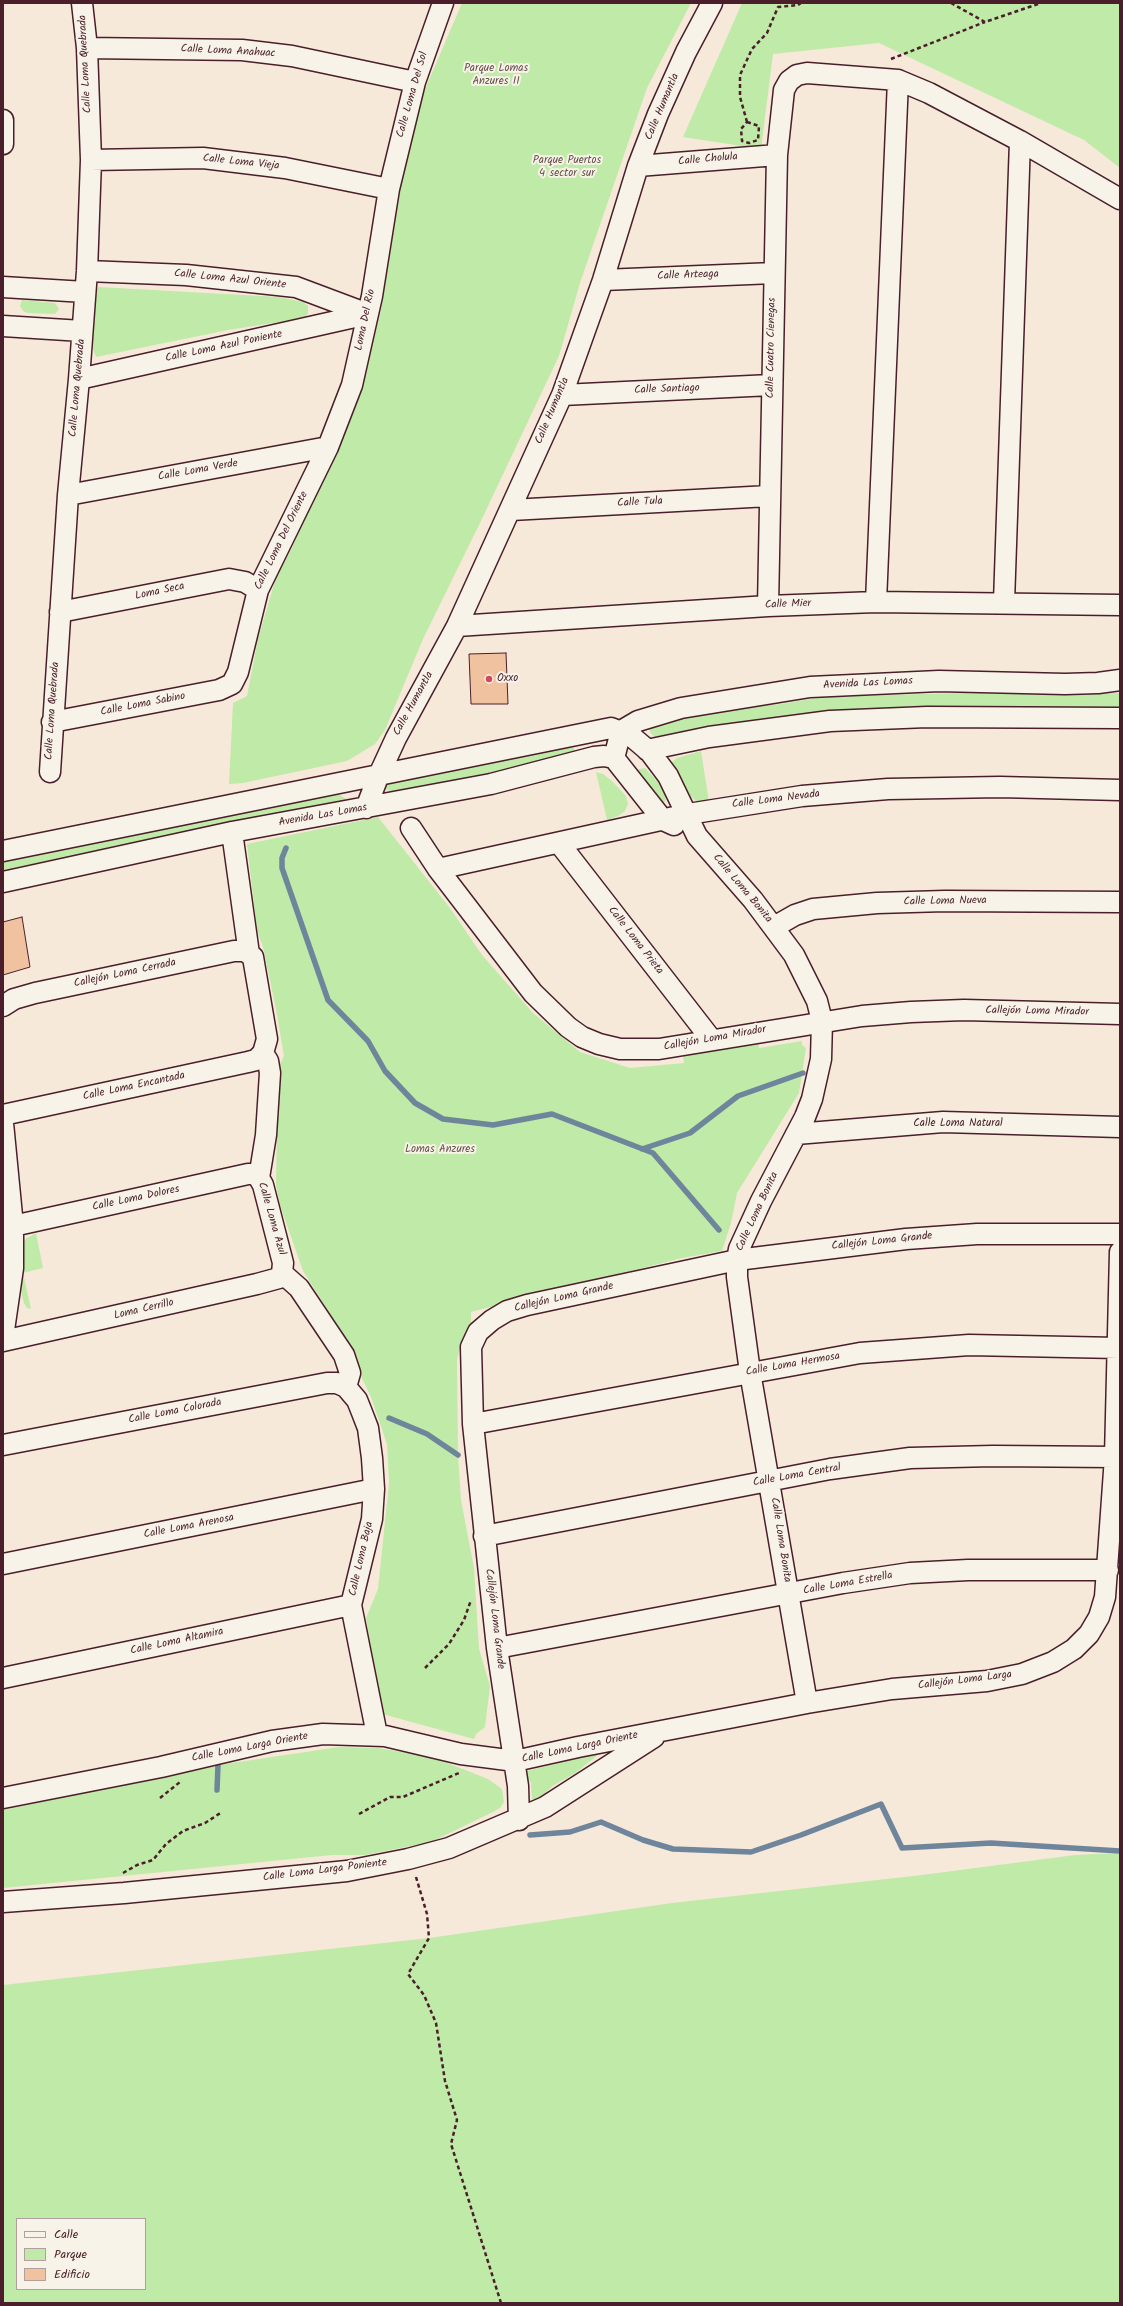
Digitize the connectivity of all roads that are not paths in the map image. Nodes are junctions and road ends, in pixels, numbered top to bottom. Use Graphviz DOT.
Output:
graph roads {
  1 [pos="82,3"];
  2 [pos="443,3"];
  3 [pos="712,3"];
  4 [pos="87,48"];
  5 [pos="898,80"];
  6 [pos="415,82"];
  7 [pos="3,120"];
  8 [pos="1020,141"];
  9 [pos="3,144"];
  10 [pos="776,155"];
  11 [pos="91,160"];
  12 [pos="638,166"];
  13 [pos="389,189"];
  14 [pos="1120,199"];
  15 [pos="86,271"];
  16 [pos="774,273"];
  17 [pos="603,280"];
  18 [pos="3,287"];
  19 [pos="85,292"];
  20 [pos="368,314"];
  21 [pos="3,326"];
  22 [pos="82,331"];
  23 [pos="80,379"];
  24 [pos="771,386"];
  25 [pos="562,395"];
  26 [pos="328,447"];
  27 [pos="68,495"];
  28 [pos="769,496"];
  29 [pos="511,510"];
  30 [pos="258,590"];
  31 [pos="876,602"];
  32 [pos="1004,602"];
  33 [pos="1120,605"];
  34 [pos="768,606"];
  35 [pos="60,612"];
  36 [pos="457,626"];
  37 [pos="1120,680"];
  38 [pos="232,684"];
  39 [pos="1120,718"];
  40 [pos="52,722"];
  41 [pos="621,731"];
  42 [pos="647,750"];
  43 [pos="614,758"];
  44 [pos="50,772"];
  45 [pos="378,777"];
  46 [pos="1120,790"];
  47 [pos="366,808"];
  48 [pos="688,814"];
  49 [pos="663,820"];
  50 [pos="411,828"];
  51 [pos="232,832"];
  52 [pos="697,836"];
  53 [pos="559,843"];
  54 [pos="3,851"];
  55 [pos="438,869"];
  56 [pos="3,882"];
  57 [pos="1120,902"];
  58 [pos="774,927"];
  59 [pos="249,954"];
  60 [pos="3,1006"];
  61 [pos="1120,1014"];
  62 [pos="822,1021"];
  63 [pos="711,1039"];
  64 [pos="263,1053"];
  65 [pos="3,1115"];
  66 [pos="3,1123"];
  67 [pos="1120,1127"];
  68 [pos="796,1134"];
  69 [pos="259,1178"];
  70 [pos="12,1226"];
  71 [pos="1120,1234"];
  72 [pos="1120,1252"];
  73 [pos="736,1260"];
  74 [pos="8,1267"];
  75 [pos="282,1273"];
  76 [pos="6,1300"];
  77 [pos="3,1337"];
  78 [pos="3,1341"];
  79 [pos="1118,1348"];
  80 [pos="750,1372"];
  81 [pos="346,1387"];
  82 [pos="473,1424"];
  83 [pos="3,1445"];
  84 [pos="1115,1457"];
  85 [pos="770,1480"];
  86 [pos="374,1489"];
  87 [pos="484,1536"];
  88 [pos="3,1564"];
  89 [pos="1108,1570"];
  90 [pos="788,1594"];
  91 [pos="351,1605"];
  92 [pos="497,1648"];
  93 [pos="3,1678"];
  94 [pos="807,1703"];
  95 [pos="663,1731"];
  96 [pos="377,1735"];
  97 [pos="515,1761"];
  98 [pos="3,1798"];
  99 [pos="519,1820"];
  100 [pos="3,1902"];
  1 -- 4 [label="street, Calle Loma Quebrada"];
  2 -- 6 [label="street, Calle Loma Del Sol"];
  3 -- 12 [label="street, Calle Humantla"];
  4 -- 6 [label="street, Calle Loma Anahuac"];
  4 -- 11 [label="street, Calle Loma Quebrada"];
  5 -- 8 [label="street"];
  5 -- 10 [label="street, Calle Cuatro Cienegas"];
  5 -- 31 [label="street"];
  6 -- 13 [label="street, Calle Loma Del Sol"];
  7 -- 9 [label="street"];
  8 -- 14 [label="street"];
  8 -- 32 [label="street"];
  10 -- 12 [label="street, Calle Cholula"];
  10 -- 16 [label="street, Calle Cuatro Cienegas"];
  11 -- 13 [label="street, Calle Loma Vieja"];
  11 -- 15 [label="street, Calle Loma Quebrada"];
  12 -- 17 [label="street, Calle Humantla"];
  13 -- 20 [label="street, Loma Del Rio"];
  15 -- 19 [label="street, Calle Loma Quebrada"];
  15 -- 20 [label="street, Calle Loma Azul Oriente"];
  16 -- 17 [label="street, Calle Arteaga"];
  16 -- 24 [label="street, Calle Cuatro Cienegas"];
  17 -- 25 [label="street, Calle Humantla"];
  18 -- 19 [label="street"];
  19 -- 22 [label="street, Calle Loma Quebrada"];
  20 -- 23 [label="street, Calle Loma Azul Poniente"];
  20 -- 26 [label="street, Loma Del Rio"];
  21 -- 22 [label="street"];
  22 -- 23 [label="street, Calle Loma Quebrada"];
  23 -- 27 [label="street, Calle Loma Quebrada"];
  24 -- 25 [label="street, Calle Santiago"];
  24 -- 28 [label="street, Calle Cuatro Cienegas"];
  25 -- 29 [label="street, Calle Humantla"];
  26 -- 27 [label="street, Calle Loma Verde"];
  26 -- 30 [label="street, Calle Loma Del Oriente"];
  27 -- 35 [label="street, Calle Loma Quebrada"];
  28 -- 29 [label="street, Calle Tula"];
  28 -- 34 [label="street, Calle Cuatro Cienegas"];
  29 -- 36 [label="street, Calle Humantla"];
  30 -- 35 [label="street, Loma Seca"];
  30 -- 38 [label="street, Calle Loma Del Oriente"];
  31 -- 32 [label="street, Calle Mier"];
  31 -- 34 [label="street, Calle Mier"];
  32 -- 33 [label="street, Calle Mier"];
  34 -- 36 [label="street, Calle Mier"];
  35 -- 40 [label="street, Calle Loma Quebrada"];
  36 -- 45 [label="street, Calle Humantla"];
  37 -- 41 [label="street, Avenida Las Lomas"];
  38 -- 40 [label="street, Calle Loma Sabino"];
  39 -- 42 [label="street"];
  40 -- 44 [label="street, Calle Loma Quebrada"];
  41 -- 42 [label="street, Calle Loma Bonita"];
  41 -- 43 [label="street"];
  41 -- 45 [label="street"];
  42 -- 48 [label="street, Calle Loma Bonita"];
  43 -- 47 [label="street, Avenida Las Lomas"];
  43 -- 49 [label="street, Calle Loma Bonita"];
  45 -- 47 [label="street, Calle Humantla"];
  45 -- 54 [label="street"];
  46 -- 48 [label="street, Calle Loma Nevada"];
  47 -- 51 [label="street, Avenida Las Lomas"];
  48 -- 49 [label="street, Calle Loma Nevada"];
  48 -- 52 [label="street, Calle Loma Bonita"];
  49 -- 52 [label="street, Calle Loma Bonita"];
  49 -- 53 [label="street, Calle Loma Nevada"];
  50 -- 55 [label="street, Callejón Loma Mirador"];
  51 -- 56 [label="street, Avenida Las Lomas"];
  51 -- 59 [label="street"];
  52 -- 58 [label="street, Calle Loma Bonita"];
  53 -- 55 [label="street, Calle Loma Nevada"];
  53 -- 63 [label="street, Calle Loma Prieta"];
  55 -- 63 [label="street, Callejón Loma Mirador"];
  57 -- 58 [label="street, Calle Loma Nueva"];
  58 -- 62 [label="street, Calle Loma Bonita"];
  59 -- 60 [label="street, Callejón Loma Cerrada"];
  59 -- 64 [label="street"];
  61 -- 62 [label="street, Callejón Loma Mirador"];
  62 -- 63 [label="street, Callejón Loma Mirador"];
  62 -- 68 [label="street, Calle Loma Bonita"];
  64 -- 65 [label="street, Calle Loma Encantada"];
  64 -- 69 [label="street, Calle Loma Azul"];
  66 -- 70 [label="street"];
  67 -- 68 [label="street, Calle Loma Natural"];
  68 -- 73 [label="street, Calle Loma Bonita"];
  69 -- 70 [label="street, Calle Loma Dolores"];
  69 -- 75 [label="street, Calle Loma Azul"];
  70 -- 74 [label="street"];
  71 -- 73 [label="street, Callejón Loma Grande"];
  72 -- 79 [label="street, Callejón Loma Larga"];
  73 -- 80 [label="street, Calle Loma Bonita"];
  73 -- 82 [label="street, Callejón Loma Grande"];
  74 -- 76 [label="street"];
  75 -- 78 [label="street, Loma Cerrillo"];
  75 -- 81 [label="street"];
  76 -- 77 [label="street"];
  79 -- 80 [label="street, Calle Loma Hermosa"];
  79 -- 84 [label="street, Callejón Loma Larga"];
  80 -- 82 [label="street, Calle Loma Hermosa"];
  80 -- 85 [label="street, Calle Loma Bonita"];
  81 -- 83 [label="street, Calle Loma Colorada"];
  81 -- 86 [label="street, Calle Loma Baja"];
  82 -- 87 [label="street, Callejón Loma Grande"];
  84 -- 85 [label="street, Calle Loma Central"];
  84 -- 89 [label="street, Callejón Loma Larga"];
  85 -- 87 [label="street, Calle Loma Central"];
  85 -- 90 [label="street, Calle Loma Bonita"];
  86 -- 88 [label="street, Calle Loma Arenosa"];
  86 -- 91 [label="street, Calle Loma Baja"];
  87 -- 92 [label="street, Callejón Loma Grande"];
  89 -- 90 [label="street, Calle Loma Estrella"];
  89 -- 94 [label="street, Callejón Loma Larga"];
  90 -- 92 [label="street, Calle Loma Estrella"];
  90 -- 94 [label="street, Calle Loma Bonita"];
  91 -- 93 [label="street, Calle Loma Altamira"];
  91 -- 96 [label="street, Calle Loma Baja"];
  92 -- 97 [label="street, Callejón Loma Grande"];
  94 -- 95 [label="street, Callejón Loma Larga"];
  95 -- 97 [label="street, Calle Loma Larga Oriente"];
  95 -- 99 [label="street, Calle Loma Larga Poniente"];
  96 -- 97 [label="street, Calle Loma Larga Oriente"];
  96 -- 98 [label="street, Calle Loma Larga Oriente"];
  97 -- 99 [label="street, Callejón Loma Grande"];
  99 -- 100 [label="street, Calle Loma Larga Poniente"];
}
